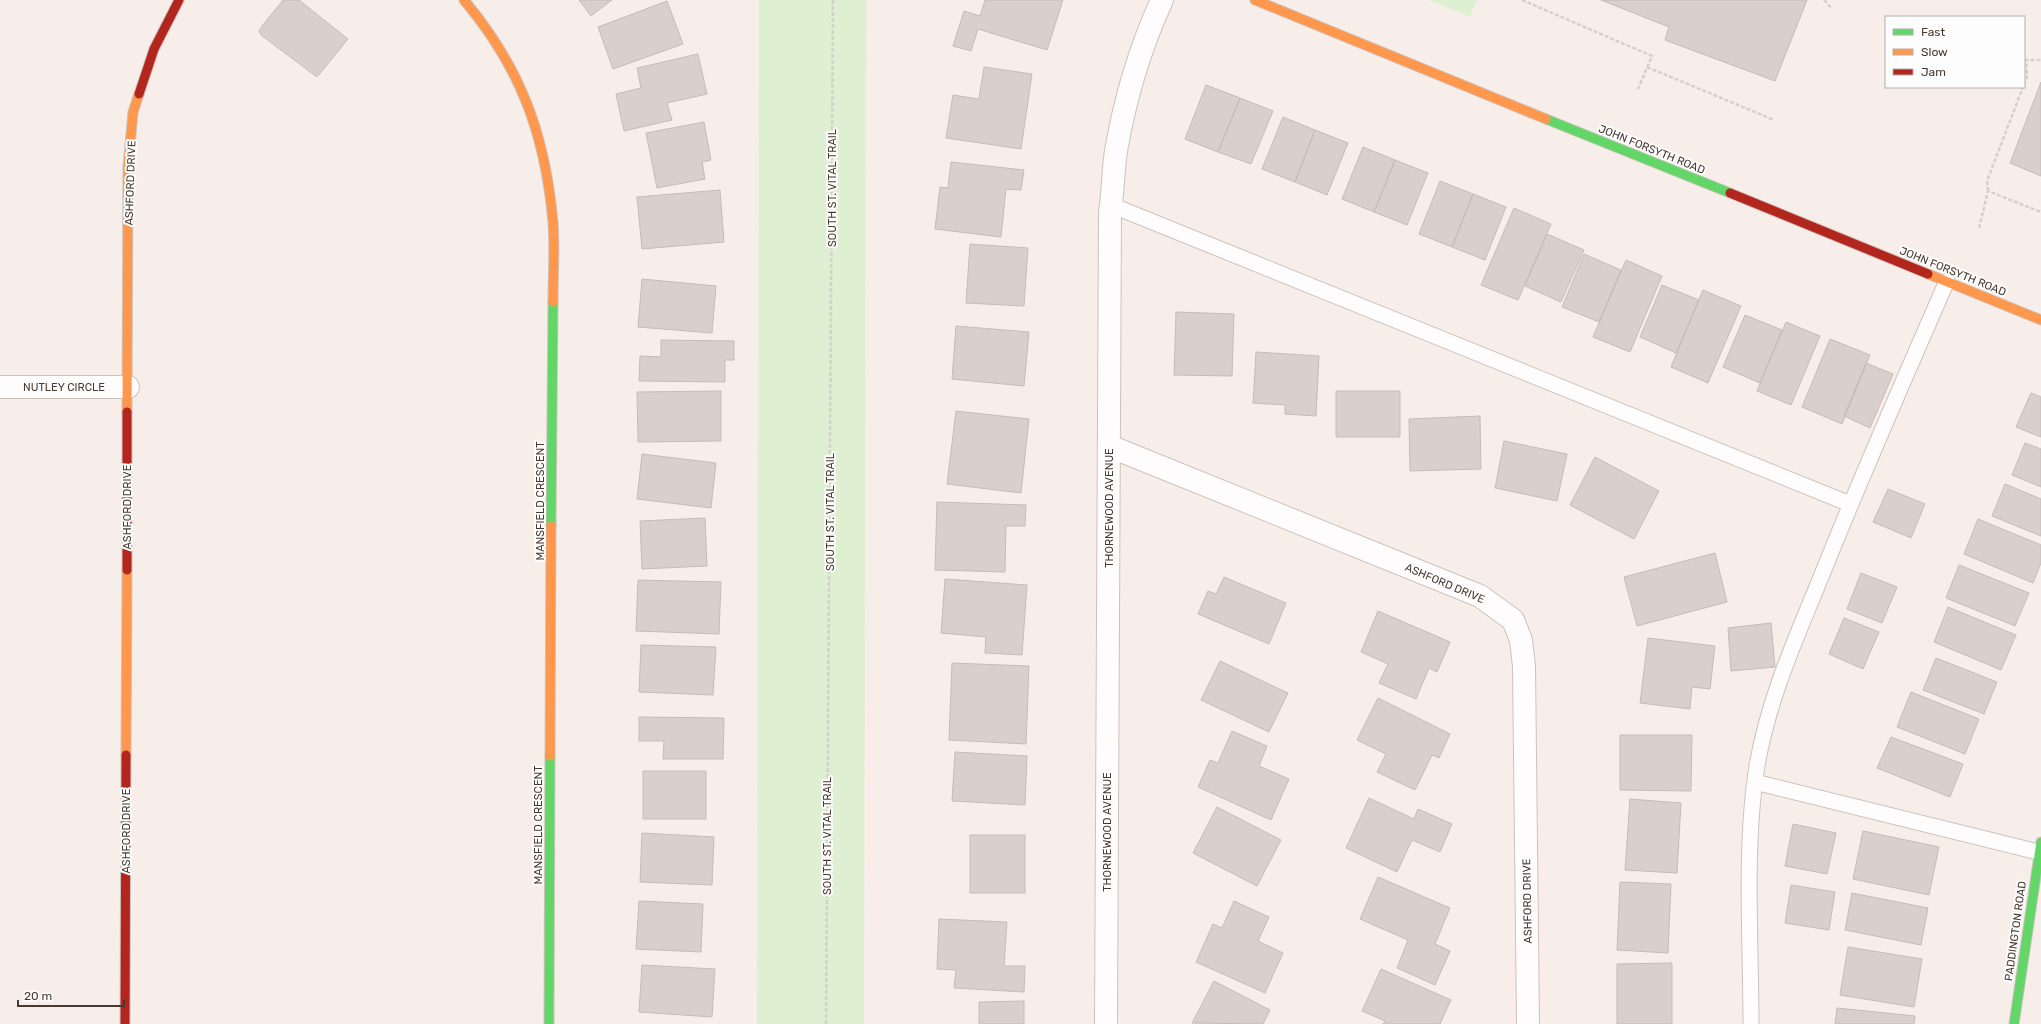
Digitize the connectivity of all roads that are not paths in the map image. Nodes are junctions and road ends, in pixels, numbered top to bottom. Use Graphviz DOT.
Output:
graph roads {
  1 [pos="179,0"];
  2 [pos="464,0"];
  3 [pos="1162,0"];
  4 [pos="1255,0"];
  5 [pos="1111,205"];
  6 [pos="1947,281"];
  7 [pos="2041,320"];
  8 [pos="0,386"];
  9 [pos="128,387"];
  10 [pos="1109,446"];
  11 [pos="1850,504"];
  12 [pos="1755,782"];
  13 [pos="2040,849"];
  14 [pos="125,1024"];
  15 [pos="549,1024"];
  16 [pos="1106,1024"];
  17 [pos="1528,1024"];
  18 [pos="1751,1024"];
  19 [pos="2014,1024"];
  1 -- 9 [label="street, ASHFORD DRIVE"];
  2 -- 15 [label="street, MANSFIELD CRESCENT"];
  3 -- 5 [label="street, THORNEWOOD AVENUE"];
  4 -- 6 [label="street, JOHN FORSYTH ROAD"];
  5 -- 10 [label="street, THORNEWOOD AVENUE"];
  5 -- 11 [label="lane"];
  6 -- 7 [label="street, JOHN FORSYTH ROAD"];
  6 -- 11 [label="lane"];
  8 -- 9 [label="street, NUTLEY CIRCLE"];
  9 -- 14 [label="street, ASHFORD DRIVE"];
  10 -- 16 [label="street, THORNEWOOD AVENUE"];
  10 -- 17 [label="street, ASHFORD DRIVE"];
  11 -- 12 [label="lane"];
  12 -- 13 [label="lane"];
  12 -- 18 [label="lane"];
  13 -- 19 [label="street, PADDINGTON ROAD"];
}
